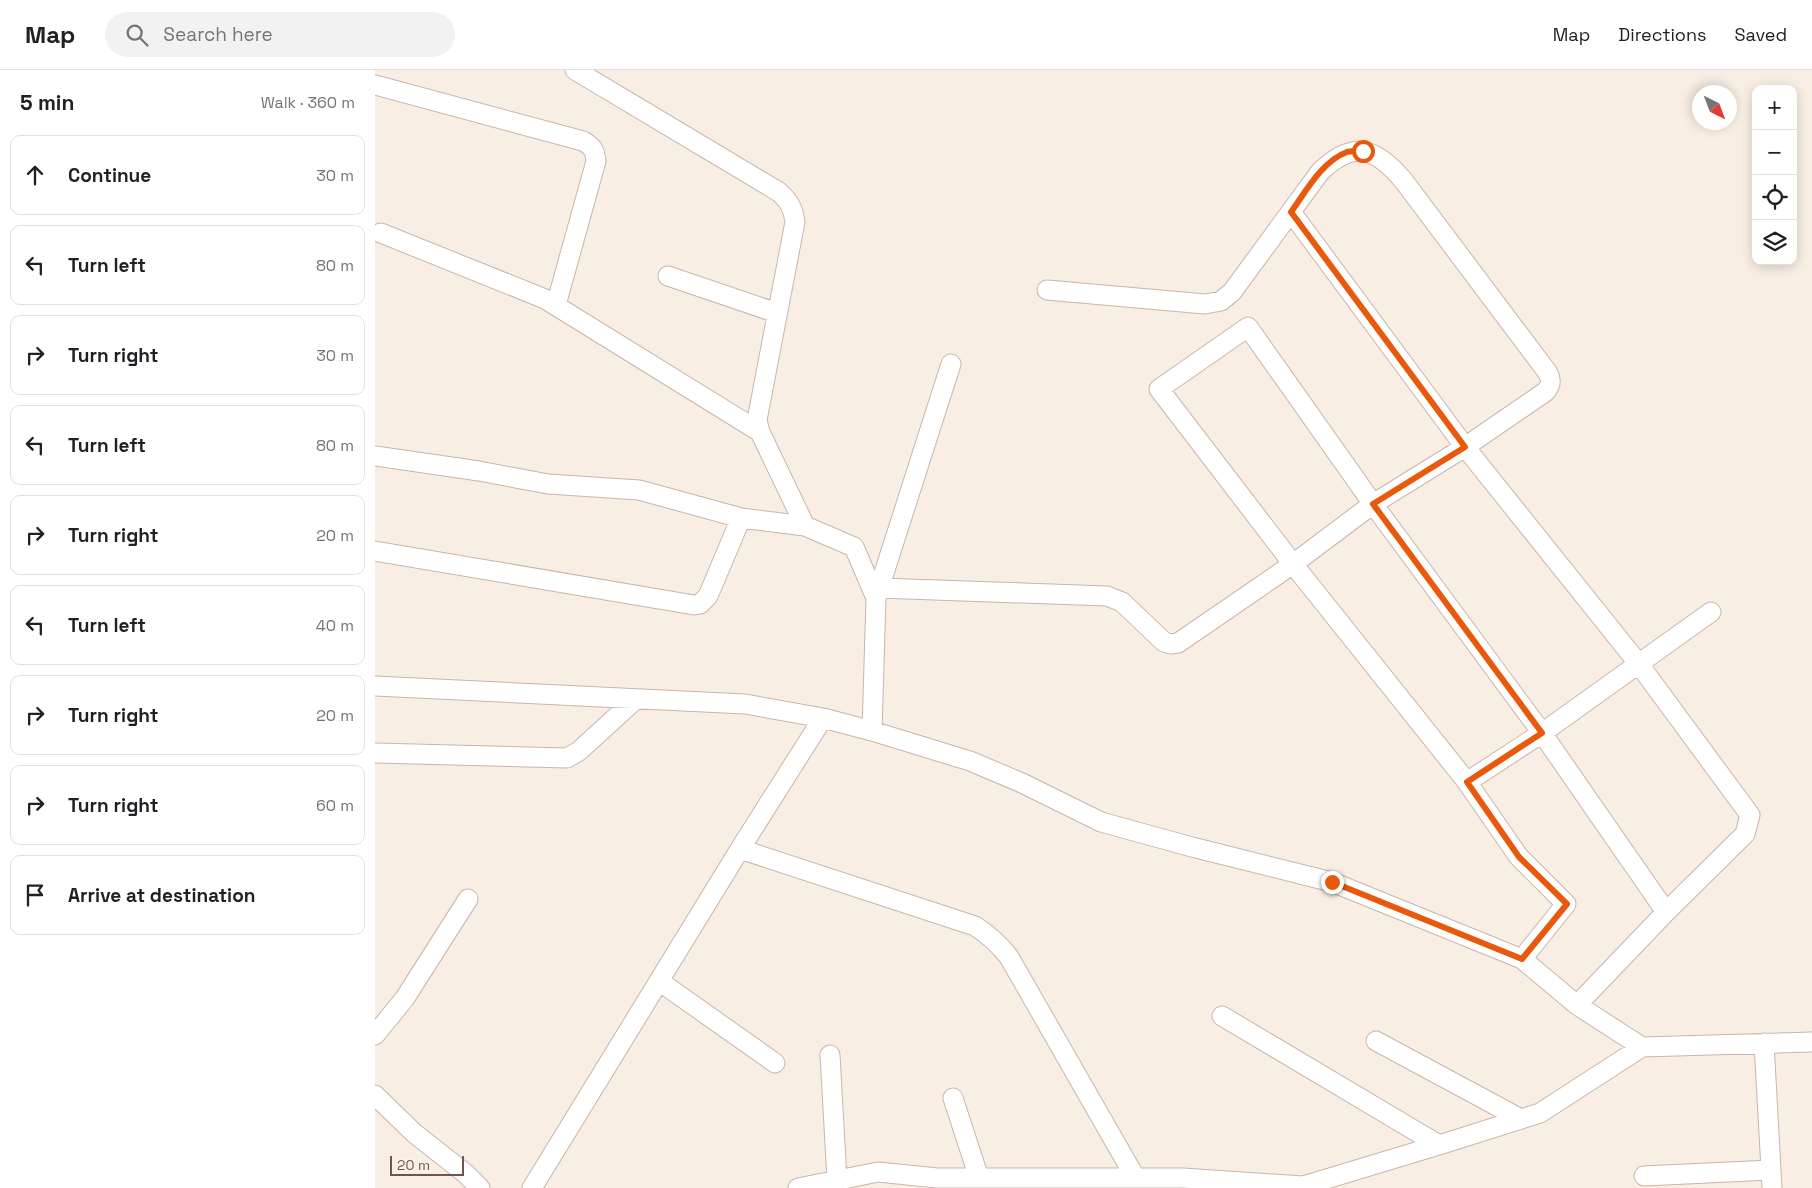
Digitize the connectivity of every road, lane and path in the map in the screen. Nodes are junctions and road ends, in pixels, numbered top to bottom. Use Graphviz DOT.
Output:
graph roads {
  1 [pos="575,70"];
  2 [pos="375,85"];
  3 [pos="1291,212"];
  4 [pos="377,232"];
  5 [pos="668,276"];
  6 [pos="1047,290"];
  7 [pos="556,305"];
  8 [pos="777,313"];
  9 [pos="951,364"];
  10 [pos="760,432"];
  11 [pos="1465,447"];
  12 [pos="375,456"];
  13 [pos="1373,504"];
  14 [pos="741,518"];
  15 [pos="805,526"];
  16 [pos="375,551"];
  17 [pos="1293,564"];
  18 [pos="878,593"];
  19 [pos="1711,612"];
  20 [pos="1638,663"];
  21 [pos="375,686"];
  22 [pos="637,699"];
  23 [pos="823,718"];
  24 [pos="872,731"];
  25 [pos="1542,733"];
  26 [pos="375,752"];
  27 [pos="1467,782"];
  28 [pos="740,849"];
  29 [pos="468,899"];
  30 [pos="1666,912"];
  31 [pos="1522,959"];
  32 [pos="659,981"];
  33 [pos="1577,1005"];
  34 [pos="1222,1016"];
  35 [pos="375,1035"];
  36 [pos="1376,1041"];
  37 [pos="1812,1042"];
  38 [pos="1764,1043"];
  39 [pos="1642,1047"];
  40 [pos="830,1055"];
  41 [pos="775,1063"];
  42 [pos="375,1095"];
  43 [pos="953,1098"];
  44 [pos="1521,1119"];
  45 [pos="1439,1146"];
  46 [pos="1644,1176"];
  47 [pos="979,1178"];
  48 [pos="1135,1178"];
  49 [pos="1771,1179"];
  50 [pos="837,1180"];
  51 [pos="1003,1183"];
  52 [pos="479,1188"];
  53 [pos="532,1188"];
  54 [pos="797,1188"];
  1 -- 8 [label="street"];
  2 -- 7 [label="street"];
  3 -- 6 [label="street"];
  3 -- 11 [label="street"];
  3 -- 11 [label="street"];
  4 -- 7 [label="street"];
  5 -- 8 [label="street"];
  7 -- 10 [label="street"];
  8 -- 10 [label="street"];
  9 -- 18 [label="street"];
  10 -- 15 [label="street"];
  11 -- 13 [label="street"];
  11 -- 20 [label="street"];
  12 -- 14 [label="street"];
  13 -- 17 [label="street"];
  13 -- 17 [label="street"];
  13 -- 25 [label="street"];
  14 -- 15 [label="street"];
  14 -- 16 [label="street"];
  15 -- 18 [label="street"];
  17 -- 18 [label="street"];
  17 -- 27 [label="street"];
  18 -- 24 [label="street"];
  19 -- 20 [label="street"];
  20 -- 25 [label="street"];
  20 -- 30 [label="street"];
  21 -- 22 [label="street"];
  22 -- 23 [label="street"];
  22 -- 26 [label="street"];
  23 -- 24 [label="street"];
  23 -- 28 [label="street"];
  24 -- 31 [label="street"];
  25 -- 27 [label="street"];
  25 -- 30 [label="street"];
  27 -- 31 [label="street"];
  28 -- 32 [label="street"];
  28 -- 48 [label="street"];
  29 -- 35 [label="street"];
  30 -- 33 [label="street"];
  31 -- 33 [label="street"];
  32 -- 41 [label="street"];
  32 -- 53 [label="street"];
  33 -- 39 [label="street"];
  34 -- 45 [label="street"];
  36 -- 44 [label="street"];
  37 -- 38 [label="street"];
  38 -- 39 [label="street"];
  38 -- 49 [label="street"];
  39 -- 44 [label="street"];
  40 -- 50 [label="street"];
  42 -- 52 [label="street"];
  43 -- 47 [label="street"];
  44 -- 45 [label="street"];
  45 -- 48 [label="street"];
  46 -- 49 [label="street"];
  47 -- 50 [label="street"];
  47 -- 51 [label="street"];
  48 -- 51 [label="street"];
  50 -- 54 [label="street"];
}
